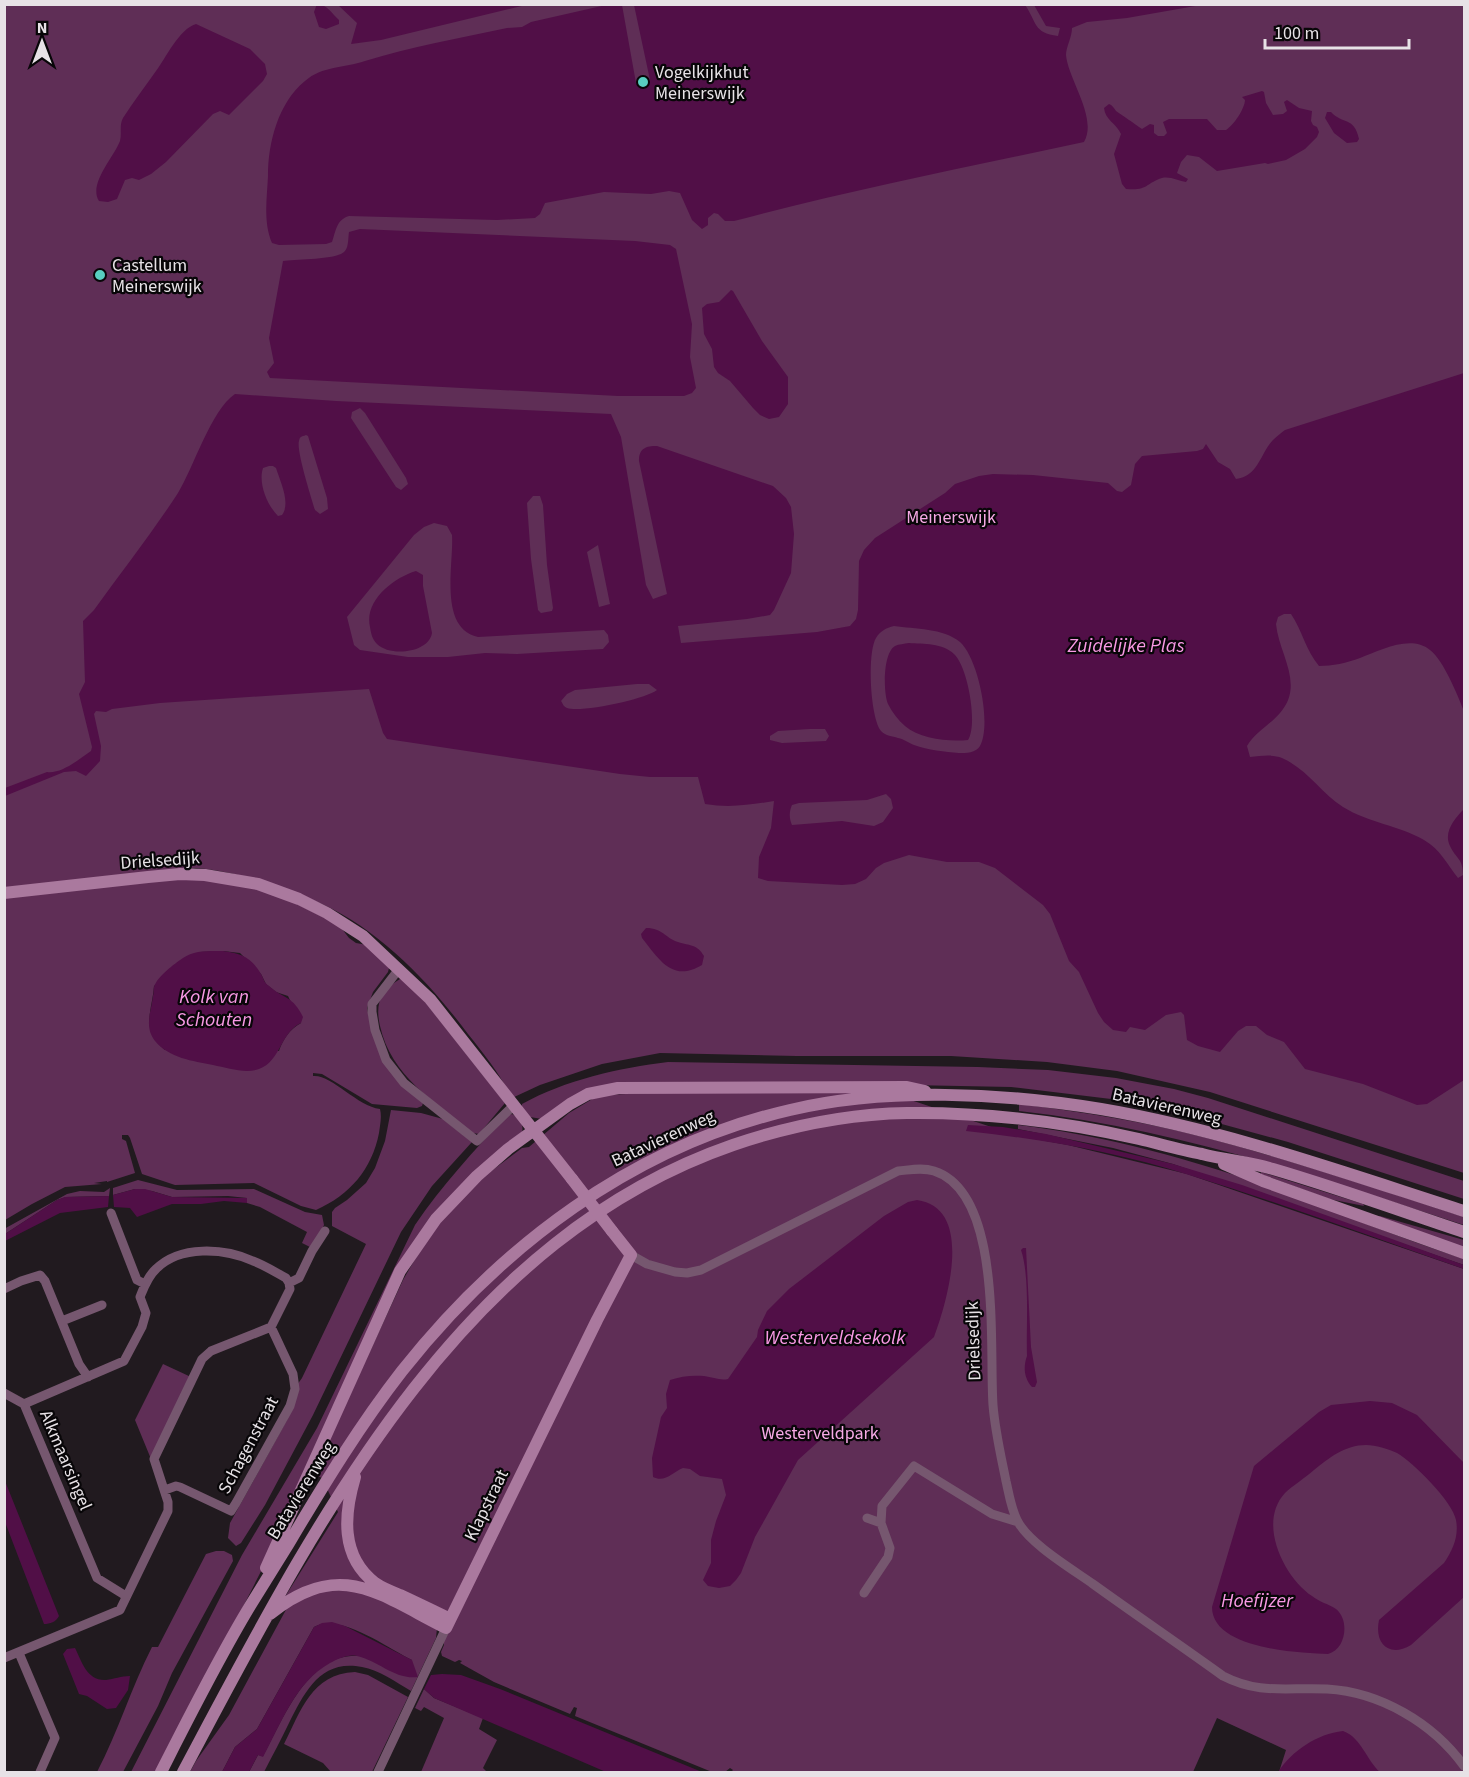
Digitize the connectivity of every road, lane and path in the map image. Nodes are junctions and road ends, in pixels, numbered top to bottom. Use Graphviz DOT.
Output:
graph roads {
  1 [pos="4,893"];
  2 [pos="399,969"];
  3 [pos="947,1095"];
  4 [pos="513,1106"];
  5 [pos="534,1130"];
  6 [pos="1201,1154"];
  7 [pos="1464,1212"];
  8 [pos="111,1213"];
  9 [pos="325,1232"];
  10 [pos="1464,1232"];
  11 [pos="1464,1253"];
  12 [pos="631,1255"];
  13 [pos="289,1283"];
  14 [pos="145,1284"];
  15 [pos="4,1290"];
  16 [pos="102,1305"];
  17 [pos="62,1321"];
  18 [pos="271,1327"];
  19 [pos="88,1377"];
  20 [pos="4,1393"];
  21 [pos="24,1404"];
  22 [pos="359,1464"];
  23 [pos="165,1490"];
  24 [pos="867,1518"];
  25 [pos="1018,1522"];
  26 [pos="880,1523"];
  27 [pos="264,1583"];
  28 [pos="864,1593"];
  29 [pos="126,1596"];
  30 [pos="265,1619"];
  31 [pos="448,1624"];
  32 [pos="19,1653"];
  33 [pos="4,1658"];
  34 [pos="1464,1766"];
  35 [pos="40,1773"];
  36 [pos="161,1773"];
  37 [pos="183,1773"];
  38 [pos="378,1773"];
  1 -- 2 [label="main road, Drielsedijk"];
  2 -- 4 [label="main road, Drielsedijk"];
  2 -- 4 [label="street"];
  3 -- 5 [label="main road"];
  3 -- 7 [label="main road, Batavierenweg"];
  3 -- 27 [label="main road, Batavierenweg"];
  4 -- 5 [label="main road, Drielsedijk"];
  5 -- 12 [label="main road, Drielsedijk, bridge"];
  5 -- 27 [label="main road"];
  6 -- 10 [label="main road, Batavierenweg"];
  6 -- 11 [label="main road, Batavierenweg"];
  6 -- 22 [label="main road, Batavierenweg"];
  8 -- 14 [label="street"];
  9 -- 13 [label="street"];
  12 -- 25 [label="street, Drielsedijk"];
  12 -- 31 [label="main road, Klapstraat"];
  13 -- 14 [label="street"];
  13 -- 18 [label="street"];
  14 -- 19 [label="street, Alkmaarsingel"];
  15 -- 17 [label="street"];
  16 -- 17 [label="street"];
  17 -- 19 [label="street"];
  18 -- 23 [label="street"];
  18 -- 23 [label="street, Schagenstraat"];
  19 -- 21 [label="street, Alkmaarsingel"];
  20 -- 21 [label="street"];
  21 -- 29 [label="street, Alkmaarsingel"];
  22 -- 30 [label="main road, Batavierenweg"];
  22 -- 31 [label="main road"];
  23 -- 29 [label="street"];
  24 -- 26 [label="street"];
  25 -- 26 [label="street"];
  25 -- 34 [label="street, Drielsedijk"];
  26 -- 28 [label="street"];
  27 -- 36 [label="main road, Batavierenweg"];
  29 -- 32 [label="street"];
  30 -- 31 [label="main road"];
  30 -- 37 [label="main road, Batavierenweg"];
  31 -- 38 [label="street, Klapstraat"];
  32 -- 33 [label="street"];
  32 -- 35 [label="street"];
}
